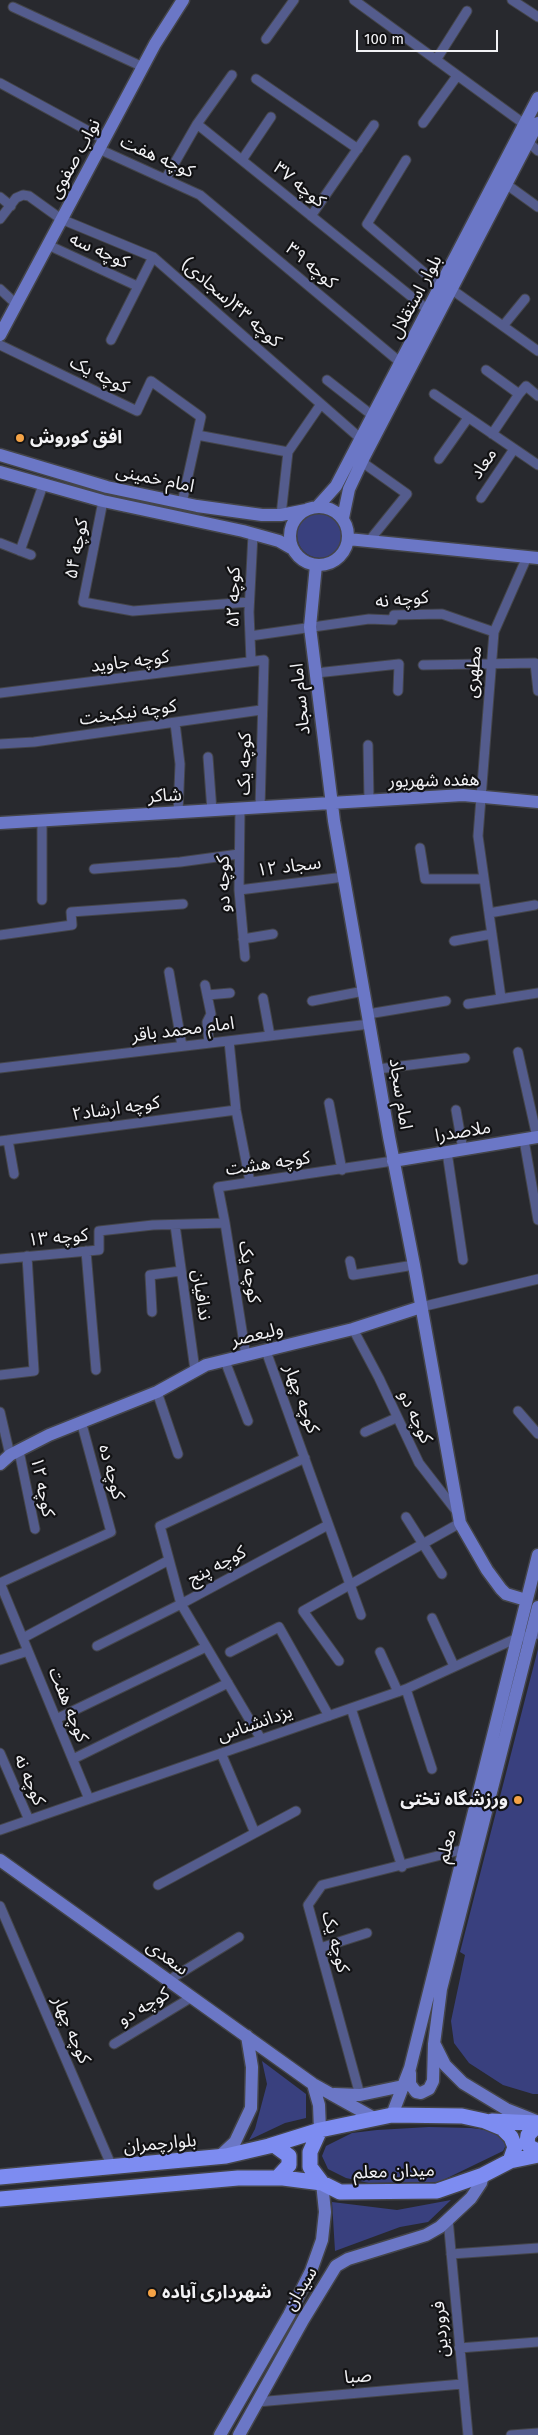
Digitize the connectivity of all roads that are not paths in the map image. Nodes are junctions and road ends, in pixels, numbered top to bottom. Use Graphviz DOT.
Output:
graph roads {
  1 [pos="182,0"];
  2 [pos="294,0"];
  3 [pos="354,0"];
  4 [pos="512,0"];
  5 [pos="13,7"];
  6 [pos="467,11"];
  7 [pos="538,18"];
  8 [pos="266,40"];
  9 [pos="436,60"];
  10 [pos="143,68"];
  11 [pos="232,75"];
  12 [pos="457,76"];
  13 [pos="256,79"];
  14 [pos="0,82"];
  15 [pos="538,98"];
  16 [pos="271,118"];
  17 [pos="423,123"];
  18 [pos="197,124"];
  19 [pos="374,125"];
  20 [pos="531,130"];
  21 [pos="103,145"];
  22 [pos="358,149"];
  23 [pos="538,151"];
  24 [pos="242,160"];
  25 [pos="406,160"];
  26 [pos="166,178"];
  27 [pos="506,184"];
  28 [pos="200,195"];
  29 [pos="0,197"];
  30 [pos="10,206"];
  31 [pos="538,207"];
  32 [pos="311,216"];
  33 [pos="0,219"];
  34 [pos="61,220"];
  35 [pos="48,245"];
  36 [pos="153,257"];
  37 [pos="137,286"];
  38 [pos="446,288"];
  39 [pos="0,289"];
  40 [pos="525,298"];
  41 [pos="16,304"];
  42 [pos="428,310"];
  43 [pos="503,326"];
  44 [pos="0,337"];
  45 [pos="111,340"];
  46 [pos="536,346"];
  47 [pos="401,363"];
  48 [pos="486,370"];
  49 [pos="327,380"];
  50 [pos="434,394"];
  51 [pos="519,394"];
  52 [pos="538,396"];
  53 [pos="321,404"];
  54 [pos="373,416"];
  55 [pos="468,418"];
  56 [pos="492,434"];
  57 [pos="197,435"];
  58 [pos="361,440"];
  59 [pos="514,449"];
  60 [pos="288,452"];
  61 [pos="0,455"];
  62 [pos="439,459"];
  63 [pos="362,462"];
  64 [pos="538,465"];
  65 [pos="0,472"];
  66 [pos="43,485"];
  67 [pos="481,498"];
  68 [pos="103,501"];
  69 [pos="182,503"];
  70 [pos="312,508"];
  71 [pos="281,515"];
  72 [pos="342,518"];
  73 [pos="253,534"];
  74 [pos="348,539"];
  75 [pos="369,541"];
  76 [pos="0,543"];
  77 [pos="293,549"];
  78 [pos="20,551"];
  79 [pos="31,556"];
  80 [pos="532,558"];
  81 [pos="316,565"];
  82 [pos="249,602"];
  83 [pos="310,627"];
  84 [pos="494,632"];
  85 [pos="250,636"];
  86 [pos="264,660"];
  87 [pos="251,661"];
  88 [pos="491,663"];
  89 [pos="423,665"];
  90 [pos="316,673"];
  91 [pos="398,691"];
  92 [pos="538,691"];
  93 [pos="0,693"];
  94 [pos="261,710"];
  95 [pos="176,723"];
  96 [pos="0,744"];
  97 [pos="368,745"];
  98 [pos="208,758"];
  99 [pos="481,796"];
  100 [pos="369,800"];
  101 [pos="331,802"];
  102 [pos="538,802"];
  103 [pos="260,808"];
  104 [pos="240,809"];
  105 [pos="212,811"];
  106 [pos="178,813"];
  107 [pos="42,821"];
  108 [pos="0,823"];
  109 [pos="420,848"];
  110 [pos="239,854"];
  111 [pos="94,869"];
  112 [pos="344,877"];
  113 [pos="484,879"];
  114 [pos="238,890"];
  115 [pos="42,900"];
  116 [pos="183,904"];
  117 [pos="535,905"];
  118 [pos="489,912"];
  119 [pos="273,934"];
  120 [pos="492,934"];
  121 [pos="0,935"];
  122 [pos="243,939"];
  123 [pos="454,942"];
  124 [pos="244,958"];
  125 [pos="169,972"];
  126 [pos="205,985"];
  127 [pos="364,992"];
  128 [pos="230,993"];
  129 [pos="538,993"];
  130 [pos="207,995"];
  131 [pos="263,998"];
  132 [pos="501,998"];
  133 [pos="312,1001"];
  134 [pos="446,1001"];
  135 [pos="468,1004"];
  136 [pos="369,1019"];
  137 [pos="270,1036"];
  138 [pos="229,1041"];
  139 [pos="209,1043"];
  140 [pos="182,1046"];
  141 [pos="518,1052"];
  142 [pos="465,1058"];
  143 [pos="0,1068"];
  144 [pos="378,1069"];
  145 [pos="329,1103"];
  146 [pos="236,1110"];
  147 [pos="456,1110"];
  148 [pos="538,1137"];
  149 [pos="524,1140"];
  150 [pos="4,1141"];
  151 [pos="463,1150"];
  152 [pos="447,1152"];
  153 [pos="393,1161"];
  154 [pos="342,1170"];
  155 [pos="14,1174"];
  156 [pos="250,1182"];
  157 [pos="538,1220"];
  158 [pos="225,1223"];
  159 [pos="174,1225"];
  160 [pos="86,1252"];
  161 [pos="27,1256"];
  162 [pos="0,1259"];
  163 [pos="350,1260"];
  164 [pos="463,1260"];
  165 [pos="414,1265"];
  166 [pos="181,1270"];
  167 [pos="538,1279"];
  168 [pos="421,1307"];
  169 [pos="152,1312"];
  170 [pos="353,1329"];
  171 [pos="266,1351"];
  172 [pos="246,1356"];
  173 [pos="225,1361"];
  174 [pos="96,1370"];
  175 [pos="195,1370"];
  176 [pos="0,1375"];
  177 [pos="157,1392"];
  178 [pos="518,1411"];
  179 [pos="0,1412"];
  180 [pos="396,1418"];
  181 [pos="81,1421"];
  182 [pos="248,1421"];
  183 [pos="365,1432"];
  184 [pos="538,1434"];
  185 [pos="14,1453"];
  186 [pos="178,1454"];
  187 [pos="305,1458"];
  188 [pos="0,1464"];
  189 [pos="406,1517"];
  190 [pos="459,1518"];
  191 [pos="328,1524"];
  192 [pos="35,1529"];
  193 [pos="424,1544"];
  194 [pos="538,1555"];
  195 [pos="169,1560"];
  196 [pos="442,1574"];
  197 [pos="0,1583"];
  198 [pos="350,1585"];
  199 [pos="526,1600"];
  200 [pos="181,1604"];
  201 [pos="538,1607"];
  202 [pos="361,1615"];
  203 [pos="432,1618"];
  204 [pos="535,1635"];
  205 [pos="23,1638"];
  206 [pos="517,1638"];
  207 [pos="97,1646"];
  208 [pos="206,1647"];
  209 [pos="28,1651"];
  210 [pos="230,1652"];
  211 [pos="380,1652"];
  212 [pos="0,1660"];
  213 [pos="339,1661"];
  214 [pos="454,1666"];
  215 [pos="228,1683"];
  216 [pos="402,1690"];
  217 [pos="351,1708"];
  218 [pos="329,1716"];
  219 [pos="56,1719"];
  220 [pos="261,1739"];
  221 [pos="0,1753"];
  222 [pos="221,1753"];
  223 [pos="73,1759"];
  224 [pos="432,1768"];
  225 [pos="89,1799"];
  226 [pos="296,1811"];
  227 [pos="29,1820"];
  228 [pos="0,1830"];
  229 [pos="255,1833"];
  230 [pos="465,1849"];
  231 [pos="0,1860"];
  232 [pos="402,1867"];
  233 [pos="158,1885"];
  234 [pos="0,1906"];
  235 [pos="367,1933"];
  236 [pos="239,1937"];
  237 [pos="320,1948"];
  238 [pos="169,1980"];
  239 [pos="192,1997"];
  240 [pos="247,2036"];
  241 [pos="114,2044"];
  242 [pos="434,2044"];
  243 [pos="410,2068"];
  244 [pos="313,2084"];
  245 [pos="403,2086"];
  246 [pos="332,2094"];
  247 [pos="360,2095"];
  248 [pos="392,2115"];
  249 [pos="374,2118"];
  250 [pos="485,2121"];
  251 [pos="538,2123"];
  252 [pos="320,2130"];
  253 [pos="274,2145"];
  254 [pos="538,2151"];
  255 [pos="538,2155"];
  256 [pos="219,2157"];
  257 [pos="510,2162"];
  258 [pos="112,2167"];
  259 [pos="483,2175"];
  260 [pos="0,2177"];
  261 [pos="277,2178"];
  262 [pos="322,2183"];
  263 [pos="0,2200"];
  264 [pos="448,2219"];
  265 [pos="538,2248"];
  266 [pos="451,2254"];
  267 [pos="311,2271"];
  268 [pos="327,2278"];
  269 [pos="538,2342"];
  270 [pos="459,2348"];
  271 [pos="462,2384"];
  272 [pos="257,2402"];
  273 [pos="538,2433"];
  274 [pos="220,2435"];
  275 [pos="238,2435"];
  276 [pos="468,2435"];
  277 [pos="512,2435"];
  1 -- 10 [label="main road, نواب صفوی"];
  2 -- 8 [label="street"];
  3 -- 9 [label="street"];
  4 -- 7 [label="street"];
  5 -- 10 [label="street"];
  6 -- 9 [label="street"];
  9 -- 12 [label="street"];
  10 -- 21 [label="main road, نواب صفوی"];
  11 -- 18 [label="street"];
  12 -- 17 [label="street"];
  12 -- 20 [label="street"];
  13 -- 22 [label="street"];
  14 -- 21 [label="street, کوچه هفت"];
  15 -- 20 [label="main road, بلوار استقلال"];
  16 -- 24 [label="street"];
  18 -- 24 [label="street, کوچه ۳۷"];
  18 -- 26 [label="street"];
  19 -- 22 [label="street"];
  20 -- 23 [label="street"];
  20 -- 27 [label="main road, بلوار استقلال"];
  20 -- 38 [label="main road, بلوار استقلال"];
  21 -- 26 [label="street, کوچه هفت"];
  21 -- 34 [label="main road, نواب صفوی"];
  22 -- 32 [label="street"];
  24 -- 32 [label="street, کوچه ۳۷"];
  25 -- 38 [label="street"];
  26 -- 28 [label="street, کوچه هفت"];
  27 -- 31 [label="street"];
  27 -- 38 [label="main road, بلوار استقلال"];
  28 -- 47 [label="street, کوچه ۳۹"];
  29 -- 30 [label="street"];
  30 -- 33 [label="street"];
  30 -- 34 [label="street, کوچه ۴۳(سجادی)"];
  32 -- 42 [label="street, کوچه ۳۷"];
  34 -- 35 [label="main road, نواب صفوی"];
  34 -- 36 [label="street, کوچه ۴۳(سجادی)"];
  35 -- 37 [label="street, کوچه سه"];
  35 -- 41 [label="main road, نواب صفوی"];
  36 -- 37 [label="street"];
  36 -- 53 [label="street, کوچه ۴۳(سجادی)"];
  37 -- 45 [label="street"];
  38 -- 42 [label="main road, بلوار استقلال"];
  38 -- 43 [label="street"];
  38 -- 63 [label="main road, بلوار استقلال"];
  39 -- 41 [label="street"];
  40 -- 43 [label="street"];
  41 -- 44 [label="main road, نواب صفوی"];
  42 -- 47 [label="main road, بلوار استقلال"];
  43 -- 46 [label="street"];
  44 -- 57 [label="street, کوچه یک"];
  47 -- 54 [label="main road, بلوار استقلال"];
  48 -- 51 [label="street"];
  49 -- 54 [label="street"];
  50 -- 55 [label="street"];
  51 -- 52 [label="street"];
  51 -- 56 [label="street"];
  53 -- 58 [label="street, کوچه ۴۳(سجادی)"];
  53 -- 60 [label="street"];
  54 -- 58 [label="main road, بلوار استقلال"];
  55 -- 56 [label="street"];
  55 -- 62 [label="street"];
  56 -- 59 [label="street"];
  57 -- 60 [label="street"];
  57 -- 69 [label="street"];
  58 -- 70 [label="main road, بلوار استقلال"];
  59 -- 64 [label="street"];
  59 -- 67 [label="street, معاد"];
  60 -- 71 [label="street"];
  61 -- 69 [label="main road, امام خمینی"];
  63 -- 72 [label="main road, بلوار استقلال"];
  63 -- 75 [label="street"];
  65 -- 66 [label="main road, امام خمینی"];
  66 -- 68 [label="main road, امام خمینی"];
  66 -- 78 [label="street"];
  68 -- 73 [label="main road, امام خمینی"];
  68 -- 82 [label="street, کوچه ۵۴"];
  69 -- 71 [label="main road, امام خمینی"];
  70 -- 71 [label="main road, امام خمینی"];
  70 -- 72 [label="main road"];
  70 -- 77 [label="main road"];
  72 -- 74 [label="main road"];
  73 -- 77 [label="main road, امام خمینی"];
  73 -- 82 [label="street, کوچه ۵۲"];
  74 -- 75 [label="main road"];
  74 -- 81 [label="main road"];
  75 -- 80 [label="main road"];
  76 -- 78 [label="street"];
  77 -- 81 [label="main road"];
  78 -- 79 [label="street"];
  80 -- 84 [label="street, مطهری"];
  81 -- 83 [label="main road, امام سجاد"];
  82 -- 85 [label="street, کوچه ۵۲"];
  83 -- 84 [label="street, کوچه نه"];
  83 -- 85 [label="street, کوچه نه"];
  83 -- 90 [label="main road, امام سجاد"];
  84 -- 88 [label="street, مطهری"];
  85 -- 87 [label="street, کوچه ۵۲"];
  86 -- 87 [label="street, کوچه جاوید"];
  86 -- 94 [label="street, کوچه یک"];
  87 -- 93 [label="street, کوچه جاوید"];
  88 -- 89 [label="street"];
  88 -- 92 [label="street"];
  88 -- 99 [label="street, مطهری"];
  90 -- 91 [label="street"];
  90 -- 101 [label="main road, امام سجاد"];
  94 -- 95 [label="street, کوچه نیکبخت"];
  94 -- 103 [label="street, کوچه یک"];
  95 -- 96 [label="street, کوچه نیکبخت"];
  95 -- 106 [label="street"];
  97 -- 100 [label="street"];
  98 -- 105 [label="street"];
  99 -- 100 [label="main road, هفده شهریور"];
  99 -- 102 [label="main road, هفده شهریور"];
  99 -- 113 [label="street, مطهری"];
  100 -- 101 [label="main road, هفده شهریور"];
  101 -- 103 [label="main road, شاکر"];
  101 -- 112 [label="main road, امام سجاد"];
  103 -- 104 [label="main road, شاکر"];
  104 -- 105 [label="main road, شاکر"];
  104 -- 110 [label="street, کوچه دو"];
  105 -- 106 [label="main road, شاکر"];
  106 -- 107 [label="main road, شاکر"];
  107 -- 108 [label="main road, شاکر"];
  107 -- 115 [label="street"];
  109 -- 113 [label="street"];
  110 -- 111 [label="street"];
  110 -- 114 [label="street, کوچه دو"];
  112 -- 114 [label="street, سجاد ۱۲"];
  112 -- 127 [label="main road, امام سجاد"];
  113 -- 118 [label="street, مطهری"];
  114 -- 122 [label="street, کوچه دو"];
  116 -- 121 [label="street"];
  117 -- 118 [label="street"];
  118 -- 120 [label="street, مطهری"];
  119 -- 122 [label="street"];
  120 -- 123 [label="street"];
  120 -- 132 [label="street, مطهری"];
  122 -- 124 [label="street, کوچه دو"];
  125 -- 140 [label="street"];
  126 -- 130 [label="street"];
  127 -- 133 [label="street"];
  127 -- 136 [label="main road, امام سجاد"];
  128 -- 130 [label="street"];
  129 -- 132 [label="street"];
  130 -- 139 [label="street"];
  131 -- 137 [label="street"];
  132 -- 135 [label="street"];
  134 -- 136 [label="street"];
  136 -- 137 [label="street, امام محمد باقر"];
  136 -- 144 [label="main road, امام سجاد"];
  137 -- 138 [label="street, امام محمد باقر"];
  138 -- 139 [label="street, امام محمد باقر"];
  138 -- 146 [label="street"];
  139 -- 140 [label="street, امام محمد باقر"];
  140 -- 143 [label="street, امام محمد باقر"];
  141 -- 148 [label="street"];
  142 -- 144 [label="street"];
  144 -- 153 [label="main road, امام سجاد"];
  145 -- 154 [label="street"];
  146 -- 150 [label="street, کوچه ارشاد۲"];
  146 -- 156 [label="street"];
  147 -- 151 [label="street"];
  148 -- 149 [label="main road, ملاصدرا"];
  149 -- 151 [label="main road, ملاصدرا"];
  149 -- 157 [label="street"];
  150 -- 155 [label="street"];
  151 -- 152 [label="main road, ملاصدرا"];
  152 -- 153 [label="main road, ملاصدرا"];
  152 -- 164 [label="street"];
  153 -- 154 [label="street, کوچه هشت"];
  153 -- 165 [label="main road, امام سجاد"];
  154 -- 156 [label="street, کوچه هشت"];
  156 -- 158 [label="street, کوچه هشت"];
  158 -- 159 [label="street"];
  158 -- 172 [label="street, کوچه یک"];
  159 -- 160 [label="street, کوچه ۱۳"];
  159 -- 166 [label="street, ندافیان"];
  160 -- 161 [label="street, کوچه ۱۳"];
  160 -- 174 [label="street"];
  161 -- 162 [label="street, کوچه ۱۳"];
  161 -- 176 [label="street"];
  163 -- 165 [label="street"];
  165 -- 168 [label="main road, امام سجاد"];
  166 -- 169 [label="street"];
  166 -- 175 [label="street, ندافیان"];
  167 -- 168 [label="street, ولیعصر"];
  168 -- 170 [label="main road, ولیعصر"];
  168 -- 190 [label="main road, امام سجاد"];
  170 -- 171 [label="main road, ولیعصر"];
  170 -- 180 [label="street, کوچه دو"];
  171 -- 172 [label="main road, ولیعصر"];
  171 -- 187 [label="street, کوچه چهار"];
  172 -- 173 [label="main road, ولیعصر"];
  173 -- 175 [label="main road, ولیعصر"];
  173 -- 182 [label="street"];
  175 -- 177 [label="main road, ولیعصر"];
  177 -- 181 [label="main road, ولیعصر"];
  177 -- 186 [label="street"];
  178 -- 184 [label="street"];
  179 -- 185 [label="street"];
  180 -- 183 [label="street"];
  180 -- 190 [label="street, کوچه دو"];
  181 -- 185 [label="main road, ولیعصر"];
  181 -- 197 [label="street, کوچه ده"];
  185 -- 188 [label="main road, ولیعصر"];
  185 -- 192 [label="street, کوچه ۱۲"];
  187 -- 191 [label="street, کوچه چهار"];
  187 -- 195 [label="street"];
  189 -- 193 [label="street"];
  190 -- 193 [label="street"];
  190 -- 199 [label="main road, امام سجاد"];
  191 -- 198 [label="street, کوچه چهار"];
  191 -- 200 [label="street, کوچه پنج"];
  193 -- 196 [label="street"];
  193 -- 198 [label="street"];
  194 -- 199 [label="main road, معلم"];
  195 -- 200 [label="street"];
  195 -- 205 [label="street"];
  197 -- 205 [label="street"];
  198 -- 202 [label="street, کوچه چهار"];
  198 -- 213 [label="street"];
  199 -- 206 [label="main road, معلم"];
  200 -- 207 [label="street"];
  200 -- 208 [label="street, کوچه پنج"];
  201 -- 204 [label="main road, معلم"];
  203 -- 214 [label="street"];
  204 -- 206 [label="street, یزدانشناس"];
  204 -- 242 [label="main road, معلم"];
  205 -- 209 [label="street"];
  206 -- 214 [label="street, یزدانشناس"];
  206 -- 230 [label="main road, معلم"];
  208 -- 215 [label="street, کوچه پنج"];
  208 -- 219 [label="street"];
  209 -- 212 [label="street, کوچه هفت"];
  209 -- 219 [label="street, کوچه هفت"];
  210 -- 218 [label="street"];
  211 -- 216 [label="street"];
  214 -- 216 [label="street, یزدانشناس"];
  215 -- 220 [label="street, کوچه پنج"];
  215 -- 223 [label="street"];
  216 -- 217 [label="street, یزدانشناس"];
  216 -- 224 [label="street"];
  217 -- 218 [label="street, یزدانشناس"];
  217 -- 232 [label="street"];
  218 -- 220 [label="street, یزدانشناس"];
  219 -- 223 [label="street, کوچه هفت"];
  220 -- 222 [label="street, یزدانشناس"];
  221 -- 227 [label="street, کوچه نه"];
  222 -- 225 [label="street, یزدانشناس"];
  222 -- 229 [label="street"];
  223 -- 225 [label="street, کوچه هفت"];
  225 -- 227 [label="street, یزدانشناس"];
  226 -- 229 [label="street"];
  227 -- 228 [label="street, یزدانشناس"];
  229 -- 233 [label="street"];
  230 -- 232 [label="street, کوچه یک"];
  230 -- 243 [label="main road, معلم"];
  231 -- 238 [label="main road, سعدی"];
  232 -- 237 [label="street, کوچه یک"];
  234 -- 258 [label="street, کوچه چهار"];
  235 -- 237 [label="street"];
  236 -- 238 [label="street"];
  237 -- 247 [label="street, کوچه یک"];
  238 -- 239 [label="main road, سعدی"];
  239 -- 240 [label="main road, سعدی"];
  239 -- 241 [label="street, کوچه دو"];
  240 -- 244 [label="main road, سعدی"];
  240 -- 256 [label="main road"];
  242 -- 243 [label="main road, معلم"];
  242 -- 251 [label="main road"];
  243 -- 245 [label="main road, معلم"];
  244 -- 246 [label="main road, سعدی"];
  244 -- 252 [label="main road"];
  245 -- 247 [label="main road"];
  245 -- 248 [label="main road, معلم"];
  246 -- 247 [label="main road"];
  246 -- 249 [label="main road, سعدی"];
  248 -- 249 [label="main road"];
  248 -- 250 [label="main road"];
  249 -- 252 [label="main road"];
  250 -- 251 [label="main road"];
  250 -- 257 [label="main road"];
  251 -- 254 [label="main road"];
  252 -- 253 [label="main road, بلوارچمران"];
  252 -- 262 [label="main road"];
  253 -- 256 [label="main road, بلوارچمران"];
  253 -- 261 [label="main road"];
  255 -- 257 [label="main road, میدان معلم"];
  256 -- 258 [label="main road, بلوارچمران"];
  257 -- 259 [label="main road, میدان معلم"];
  258 -- 260 [label="main road, بلوارچمران"];
  259 -- 262 [label="main road, میدان معلم"];
  259 -- 264 [label="main road, سیدان"];
  261 -- 262 [label="main road"];
  261 -- 263 [label="main road"];
  262 -- 267 [label="main road, سیدان"];
  264 -- 266 [label="street, فروردین"];
  264 -- 268 [label="main road, سیدان"];
  265 -- 266 [label="street"];
  266 -- 270 [label="street, فروردین"];
  267 -- 268 [label="main road"];
  267 -- 274 [label="main road, سیدان"];
  268 -- 272 [label="main road, سیدان"];
  269 -- 270 [label="street"];
  270 -- 271 [label="street, فروردین"];
  271 -- 272 [label="street, صبا"];
  271 -- 276 [label="street, فروردین"];
  272 -- 275 [label="main road, سیدان"];
  273 -- 277 [label="street"];
}
